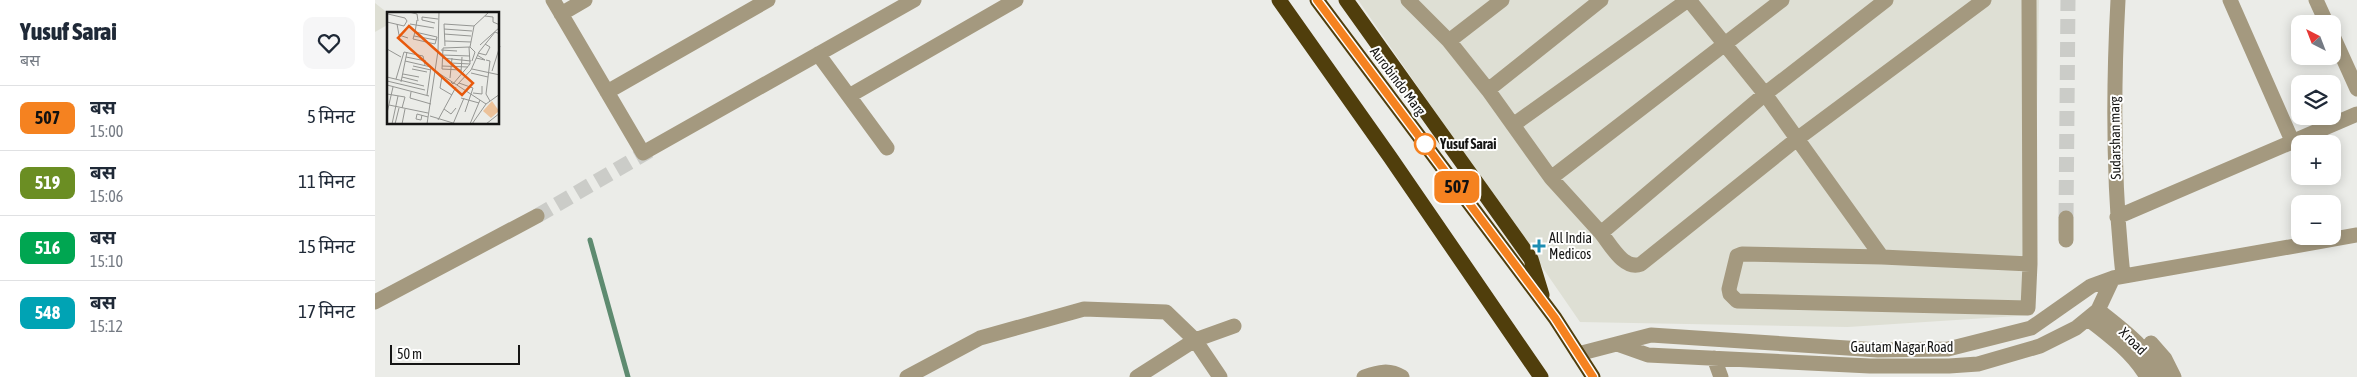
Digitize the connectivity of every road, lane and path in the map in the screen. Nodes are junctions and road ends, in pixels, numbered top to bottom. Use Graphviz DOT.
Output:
graph roads {
  1 [pos="553,0"];
  2 [pos="585,0"];
  3 [pos="768,0"];
  4 [pos="914,0"];
  5 [pos="1016,0"];
  6 [pos="1279,0"];
  7 [pos="1317,0"];
  8 [pos="1346,0"];
  9 [pos="1408,0"];
  10 [pos="1502,0"];
  11 [pos="1601,0"];
  12 [pos="1689,0"];
  13 [pos="1781,0"];
  14 [pos="1886,0"];
  15 [pos="1984,0"];
  16 [pos="2029,0"];
  17 [pos="2117,0"];
  18 [pos="2230,0"];
  19 [pos="2317,0"];
  20 [pos="561,14"];
  21 [pos="2323,15"];
  22 [pos="1449,41"];
  23 [pos="1725,45"];
  24 [pos="818,54"];
  25 [pos="2341,54"];
  26 [pos="2357,89"];
  27 [pos="1488,90"];
  28 [pos="607,92"];
  29 [pos="1765,94"];
  30 [pos="849,96"];
  31 [pos="2357,114"];
  32 [pos="1513,125"];
  33 [pos="2309,135"];
  34 [pos="2291,137"];
  35 [pos="1797,139"];
  36 [pos="2291,143"];
  37 [pos="887,148"];
  38 [pos="1551,178"];
  39 [pos="537,216"];
  40 [pos="2117,217"];
  41 [pos="2066,218"];
  42 [pos="1601,233"];
  43 [pos="2357,235"];
  44 [pos="2066,240"];
  45 [pos="1882,257"];
  46 [pos="2030,264"];
  47 [pos="2118,276"];
  48 [pos="375,302"];
  49 [pos="1544,304"];
  50 [pos="2093,315"];
  51 [pos="2117,324"];
  52 [pos="1234,326"];
  53 [pos="1195,340"];
  54 [pos="1617,344"];
  55 [pos="1578,354"];
  56 [pos="1714,358"];
  57 [pos="1979,370"];
  58 [pos="907,377"];
  59 [pos="1137,377"];
  60 [pos="1220,377"];
  61 [pos="1365,377"];
  62 [pos="1403,377"];
  63 [pos="1541,377"];
  64 [pos="1593,377"];
  65 [pos="1721,377"];
  66 [pos="2147,377"];
  67 [pos="2160,377"];
  68 [pos="2174,377"];
  1 -- 20 [label="street"];
  2 -- 20 [label="street"];
  3 -- 28 [label="street"];
  4 -- 24 [label="street"];
  5 -- 30 [label="street"];
  6 -- 63 [label="highway"];
  7 -- 49 [label="highway, Aurobindo Marg"];
  8 -- 49 [label="highway"];
  9 -- 22 [label="street"];
  10 -- 22 [label="street"];
  11 -- 27 [label="street"];
  12 -- 23 [label="street"];
  12 -- 32 [label="street"];
  13 -- 23 [label="street"];
  14 -- 29 [label="street"];
  15 -- 35 [label="street"];
  16 -- 46 [label="street"];
  17 -- 40 [label="street, Sudarshan marg"];
  18 -- 34 [label="street"];
  19 -- 21 [label="street"];
  20 -- 28 [label="street"];
  22 -- 27 [label="street"];
  23 -- 29 [label="street"];
  23 -- 38 [label="street"];
  24 -- 28 [label="street"];
  24 -- 30 [label="street"];
  25 -- 26 [label="street"];
  27 -- 32 [label="street"];
  29 -- 35 [label="street"];
  29 -- 42 [label="street"];
  30 -- 37 [label="street"];
  31 -- 33 [label="street"];
  32 -- 38 [label="street"];
  35 -- 42 [label="street"];
  35 -- 45 [label="street"];
  36 -- 40 [label="street"];
  38 -- 42 [label="street"];
  39 -- 48 [label="street"];
  40 -- 47 [label="street, Sudarshan marg"];
  41 -- 44 [label="street"];
  43 -- 47 [label="street, Gautam Nagar Road"];
  45 -- 46 [label="street"];
  45 -- 46 [label="street"];
  47 -- 50 [label="street"];
  47 -- 54 [label="street, Gautam Nagar Road"];
  49 -- 55 [label="highway, Aurobindo Marg"];
  50 -- 51 [label="street, X road"];
  50 -- 57 [label="street"];
  50 -- 66 [label="street"];
  51 -- 67 [label="street, X road"];
  51 -- 68 [label="street"];
  52 -- 53 [label="street"];
  53 -- 58 [label="street"];
  53 -- 59 [label="street"];
  53 -- 60 [label="street"];
  54 -- 55 [label="street, Gautam Nagar Road"];
  54 -- 56 [label="street"];
  55 -- 64 [label="highway, Aurobindo Marg"];
  56 -- 57 [label="street"];
  56 -- 65 [label="street"];
  61 -- 62 [label="street"];
}
